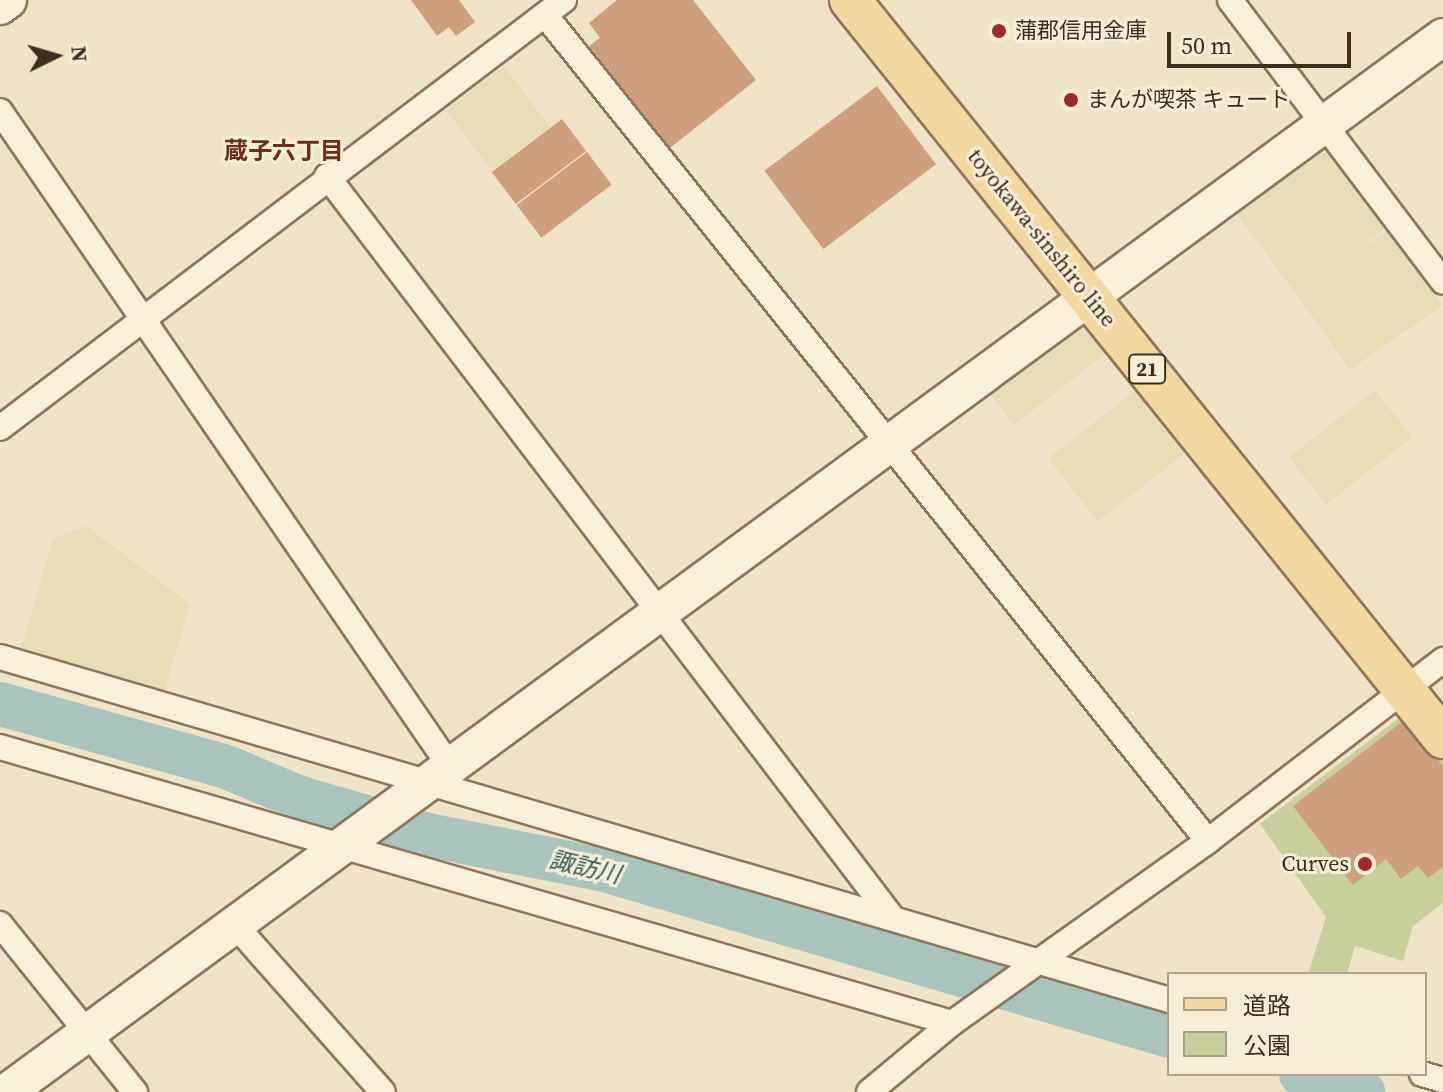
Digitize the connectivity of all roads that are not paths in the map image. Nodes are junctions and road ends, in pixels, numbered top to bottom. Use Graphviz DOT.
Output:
graph roads {
  1 [pos="8,0"];
  2 [pos="850,0"];
  3 [pos="880,0"];
  4 [pos="1230,0"];
  5 [pos="0,6"];
  6 [pos="554,7"];
  7 [pos="1443,37"];
  8 [pos="0,111"];
  9 [pos="1325,124"];
  10 [pos="327,176"];
  11 [pos="1443,282"];
  12 [pos="1098,289"];
  13 [pos="141,318"];
  14 [pos="0,428"];
  15 [pos="890,445"];
  16 [pos="662,611"];
  17 [pos="0,657"];
  18 [pos="1427,684"];
  19 [pos="1443,738"];
  20 [pos="0,747"];
  21 [pos="433,782"];
  22 [pos="354,838"];
  23 [pos="1208,841"];
  24 [pos="892,917"];
  25 [pos="0,924"];
  26 [pos="235,925"];
  27 [pos="1041,963"];
  28 [pos="1167,999"];
  29 [pos="959,1018"];
  30 [pos="87,1032"];
  31 [pos="7,1092"];
  32 [pos="135,1092"];
  33 [pos="383,1092"];
  34 [pos="869,1092"];
  1 -- 5 [label="street"];
  2 -- 12 [label="main road, toyokawa-sinshiro line / 21"];
  3 -- 12 [label="main road, toyokawa-sinshiro line / 21"];
  4 -- 9 [label="street"];
  6 -- 10 [label="street"];
  6 -- 15 [label="street"];
  7 -- 9 [label="street"];
  8 -- 13 [label="street"];
  9 -- 11 [label="street"];
  9 -- 12 [label="street"];
  10 -- 13 [label="street"];
  10 -- 16 [label="street"];
  12 -- 15 [label="street"];
  12 -- 18 [label="main road, toyokawa-sinshiro line / 21"];
  13 -- 14 [label="street"];
  13 -- 21 [label="street"];
  15 -- 16 [label="street"];
  15 -- 23 [label="street"];
  16 -- 21 [label="street"];
  16 -- 24 [label="street"];
  17 -- 21 [label="street"];
  18 -- 19 [label="main road, toyokawa-sinshiro line / 21"];
  18 -- 23 [label="street"];
  20 -- 22 [label="street"];
  21 -- 22 [label="street"];
  21 -- 24 [label="street"];
  22 -- 26 [label="street"];
  22 -- 29 [label="street"];
  23 -- 27 [label="street"];
  24 -- 27 [label="street"];
  25 -- 30 [label="street"];
  26 -- 30 [label="street"];
  26 -- 33 [label="street"];
  27 -- 28 [label="street"];
  27 -- 29 [label="street"];
  29 -- 34 [label="street"];
  30 -- 31 [label="street"];
  30 -- 32 [label="street"];
}
